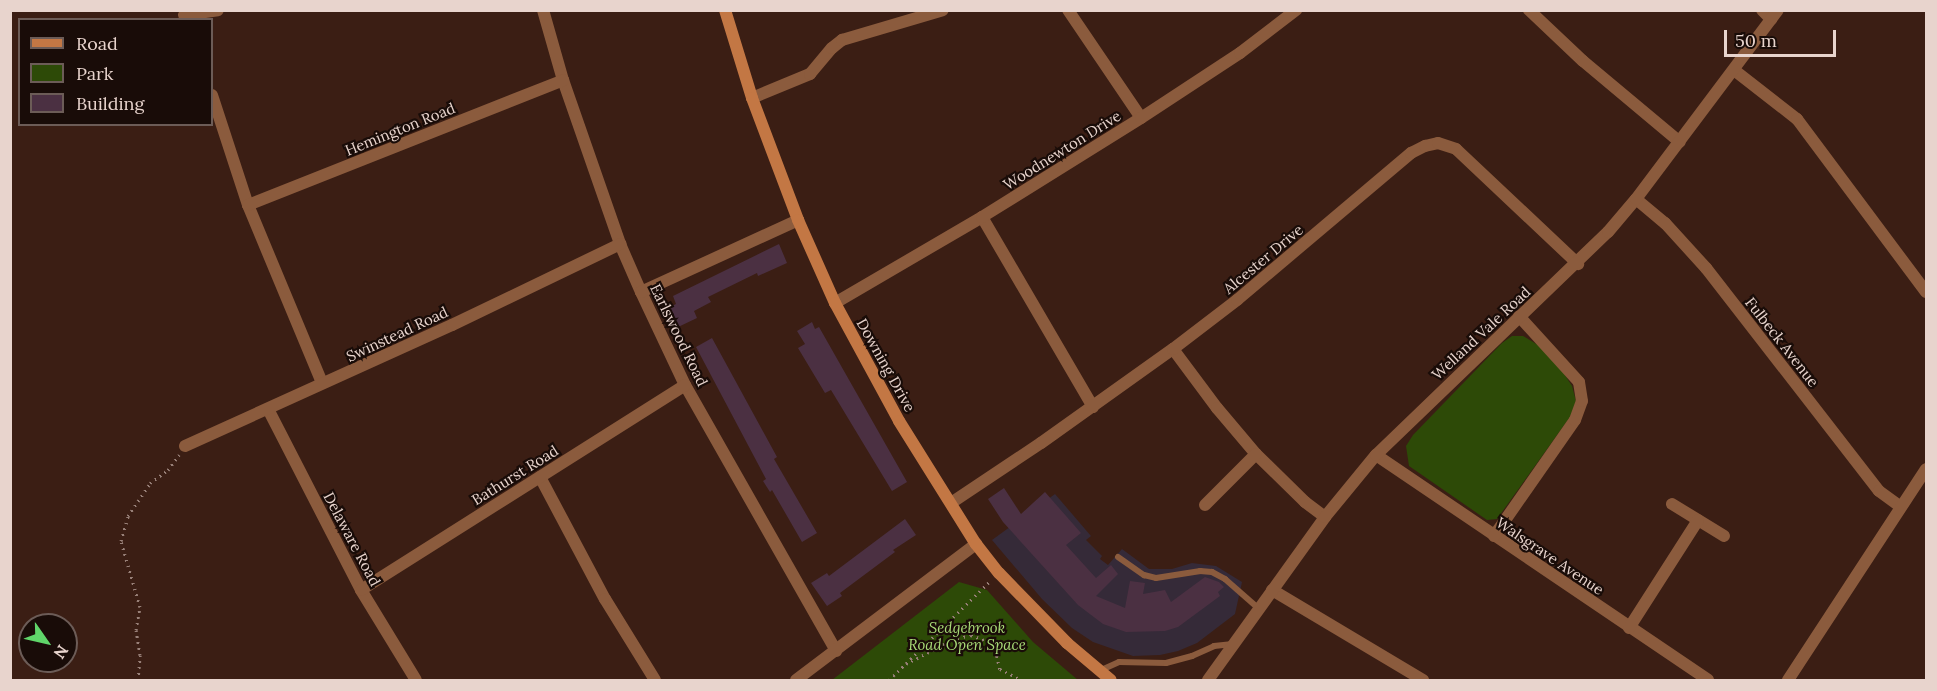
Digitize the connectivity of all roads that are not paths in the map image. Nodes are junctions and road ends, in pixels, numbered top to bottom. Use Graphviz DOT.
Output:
graph roads {
  1 [pos="218,10"];
  2 [pos="543,10"];
  3 [pos="725,10"];
  4 [pos="943,10"];
  5 [pos="1068,10"];
  6 [pos="1296,10"];
  7 [pos="1529,10"];
  8 [pos="1771,13"];
  9 [pos="184,15"];
  10 [pos="1734,69"];
  11 [pos="563,80"];
  12 [pos="213,98"];
  13 [pos="752,98"];
  14 [pos="1141,118"];
  15 [pos="1680,142"];
  16 [pos="1636,199"];
  17 [pos="248,205"];
  18 [pos="982,217"];
  19 [pos="798,220"];
  20 [pos="620,244"];
  21 [pos="1578,264"];
  22 [pos="641,292"];
  23 [pos="1926,292"];
  24 [pos="836,303"];
  25 [pos="1519,316"];
  26 [pos="1173,349"];
  27 [pos="322,383"];
  28 [pos="685,385"];
  29 [pos="1093,407"];
  30 [pos="267,409"];
  31 [pos="185,446"];
  32 [pos="1256,454"];
  33 [pos="1376,455"];
  34 [pos="1926,469"];
  35 [pos="540,477"];
  36 [pos="951,503"];
  37 [pos="1672,504"];
  38 [pos="1205,506"];
  39 [pos="1900,506"];
  40 [pos="1325,517"];
  41 [pos="1698,520"];
  42 [pos="1494,536"];
  43 [pos="1724,536"];
  44 [pos="976,544"];
  45 [pos="1118,557"];
  46 [pos="361,590"];
  47 [pos="1272,590"];
  48 [pos="1258,608"];
  49 [pos="1629,627"];
  50 [pos="1233,645"];
  51 [pos="836,651"];
  52 [pos="1098,672"];
  53 [pos="416,681"];
  54 [pos="655,681"];
  55 [pos="796,681"];
  56 [pos="1111,681"];
  57 [pos="1208,681"];
  58 [pos="1423,681"];
  59 [pos="1708,681"];
  60 [pos="1788,681"];
  1 -- 9 [label="street"];
  2 -- 11 [label="street, Earlswood Road"];
  3 -- 13 [label="street, Downing Drive"];
  4 -- 13 [label="street"];
  5 -- 14 [label="street"];
  6 -- 14 [label="street, Woodnewton Drive"];
  7 -- 15 [label="street"];
  8 -- 10 [label="street, Welland Vale Road"];
  10 -- 15 [label="street, Welland Vale Road"];
  10 -- 23 [label="street"];
  11 -- 17 [label="street, Hemington Road"];
  11 -- 20 [label="street, Earlswood Road"];
  12 -- 17 [label="street"];
  13 -- 19 [label="street, Downing Drive"];
  14 -- 18 [label="street, Woodnewton Drive"];
  15 -- 16 [label="street, Welland Vale Road"];
  16 -- 21 [label="street, Welland Vale Road"];
  16 -- 39 [label="street, Fulbeck Avenue"];
  17 -- 27 [label="street"];
  18 -- 24 [label="street, Woodnewton Drive"];
  18 -- 29 [label="street"];
  19 -- 22 [label="street"];
  19 -- 24 [label="street, Downing Drive"];
  20 -- 22 [label="street, Earlswood Road"];
  20 -- 27 [label="street, Swinstead Road"];
  21 -- 25 [label="street, Welland Vale Road"];
  21 -- 26 [label="street, Alcester Drive"];
  22 -- 28 [label="street, Earlswood Road"];
  24 -- 36 [label="street, Downing Drive"];
  25 -- 33 [label="street, Welland Vale Road"];
  25 -- 42 [label="street"];
  26 -- 29 [label="street, Alcester Drive"];
  26 -- 32 [label="street"];
  27 -- 30 [label="street, Swinstead Road"];
  28 -- 35 [label="street, Bathurst Road"];
  28 -- 51 [label="street, Earlswood Road"];
  29 -- 36 [label="street, Alcester Drive"];
  30 -- 31 [label="street, Swinstead Road"];
  30 -- 46 [label="street, Delaware Road"];
  32 -- 38 [label="street"];
  32 -- 40 [label="street"];
  33 -- 40 [label="street, Welland Vale Road"];
  33 -- 42 [label="street, Walsgrave Avenue"];
  34 -- 39 [label="street"];
  35 -- 46 [label="street, Bathurst Road"];
  35 -- 54 [label="street"];
  36 -- 44 [label="street, Downing Drive"];
  37 -- 41 [label="street"];
  39 -- 60 [label="street"];
  40 -- 47 [label="street, Welland Vale Road"];
  41 -- 43 [label="street"];
  41 -- 49 [label="street"];
  42 -- 49 [label="street, Walsgrave Avenue"];
  44 -- 51 [label="street"];
  44 -- 52 [label="street, Downing Drive"];
  45 -- 48 [label="lane"];
  46 -- 53 [label="street, Delaware Road"];
  47 -- 48 [label="street, Welland Vale Road"];
  47 -- 58 [label="street"];
  48 -- 50 [label="street, Welland Vale Road"];
  49 -- 59 [label="street, Walsgrave Avenue"];
  50 -- 52 [label="lane"];
  50 -- 57 [label="street, Welland Vale Road"];
  51 -- 55 [label="street"];
  52 -- 56 [label="street, Downing Drive"];
}
